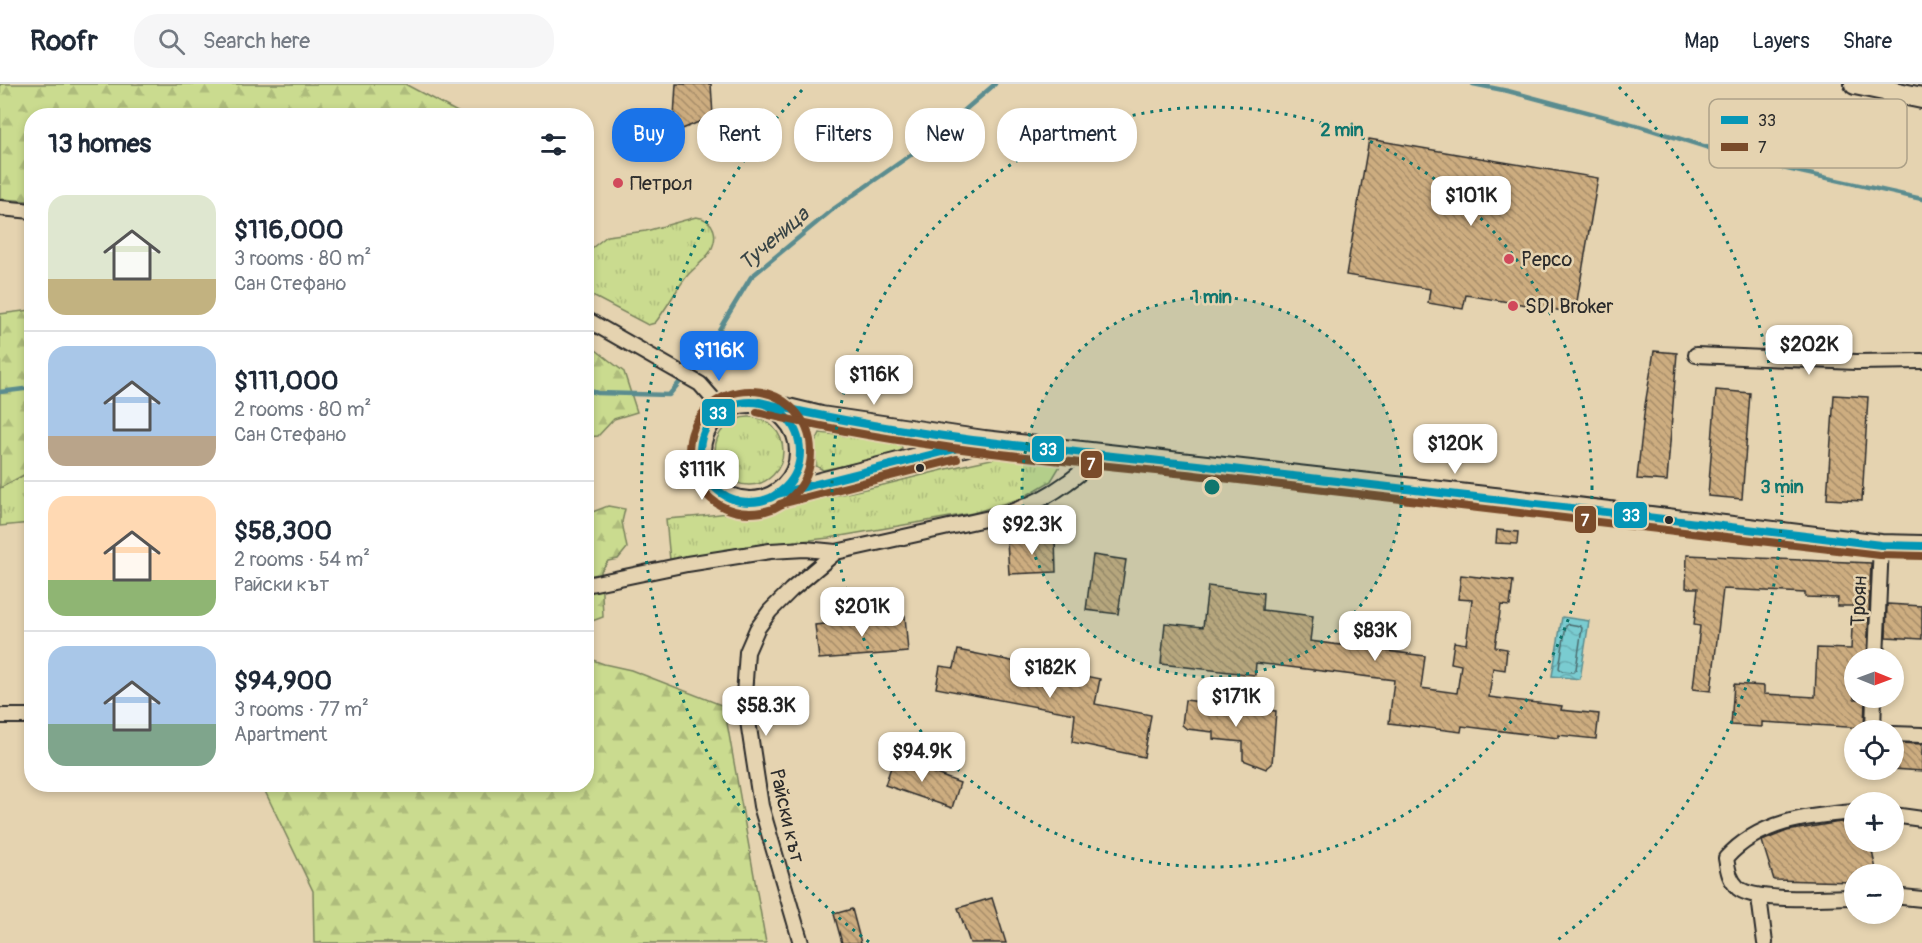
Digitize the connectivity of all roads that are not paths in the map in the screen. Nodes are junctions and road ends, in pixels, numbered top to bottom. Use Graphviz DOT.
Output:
graph roads {
  1 [pos="1855,84"];
  2 [pos="1896,89"];
  3 [pos="1922,98"];
  4 [pos="0,208"];
  5 [pos="24,210"];
  6 [pos="594,324"];
  7 [pos="1696,355"];
  8 [pos="1922,361"];
  9 [pos="759,402"];
  10 [pos="722,409"];
  11 [pos="984,441"];
  12 [pos="1102,455"];
  13 [pos="777,494"];
  14 [pos="1881,545"];
  15 [pos="1922,546"];
  16 [pos="836,552"];
  17 [pos="594,583"];
  18 [pos="1876,648"];
  19 [pos="0,716"];
  20 [pos="24,716"];
  21 [pos="1904,734"];
  22 [pos="1922,735"];
  23 [pos="1844,813"];
  24 [pos="1904,817"];
  25 [pos="1922,819"];
  26 [pos="1759,897"];
  27 [pos="1844,897"];
  28 [pos="1904,897"];
  29 [pos="1922,899"];
  30 [pos="801,943"];
  31 [pos="1765,943"];
  1 -- 2 [label="street"];
  2 -- 3 [label="street"];
  4 -- 5 [label="street"];
  6 -- 10 [label="street"];
  7 -- 8 [label="street"];
  9 -- 10 [label="street"];
  9 -- 11 [label="street"];
  9 -- 13 [label="street"];
  10 -- 13 [label="street"];
  11 -- 12 [label="street"];
  11 -- 13 [label="street"];
  12 -- 14 [label="street"];
  12 -- 16 [label="street"];
  14 -- 15 [label="street"];
  14 -- 18 [label="street, Троян"];
  16 -- 17 [label="street"];
  16 -- 30 [label="street, Райски кът"];
  19 -- 20 [label="street"];
  21 -- 22 [label="street"];
  23 -- 26 [label="street"];
  24 -- 25 [label="street"];
  26 -- 27 [label="street"];
  26 -- 31 [label="street"];
  28 -- 29 [label="street"];
}
